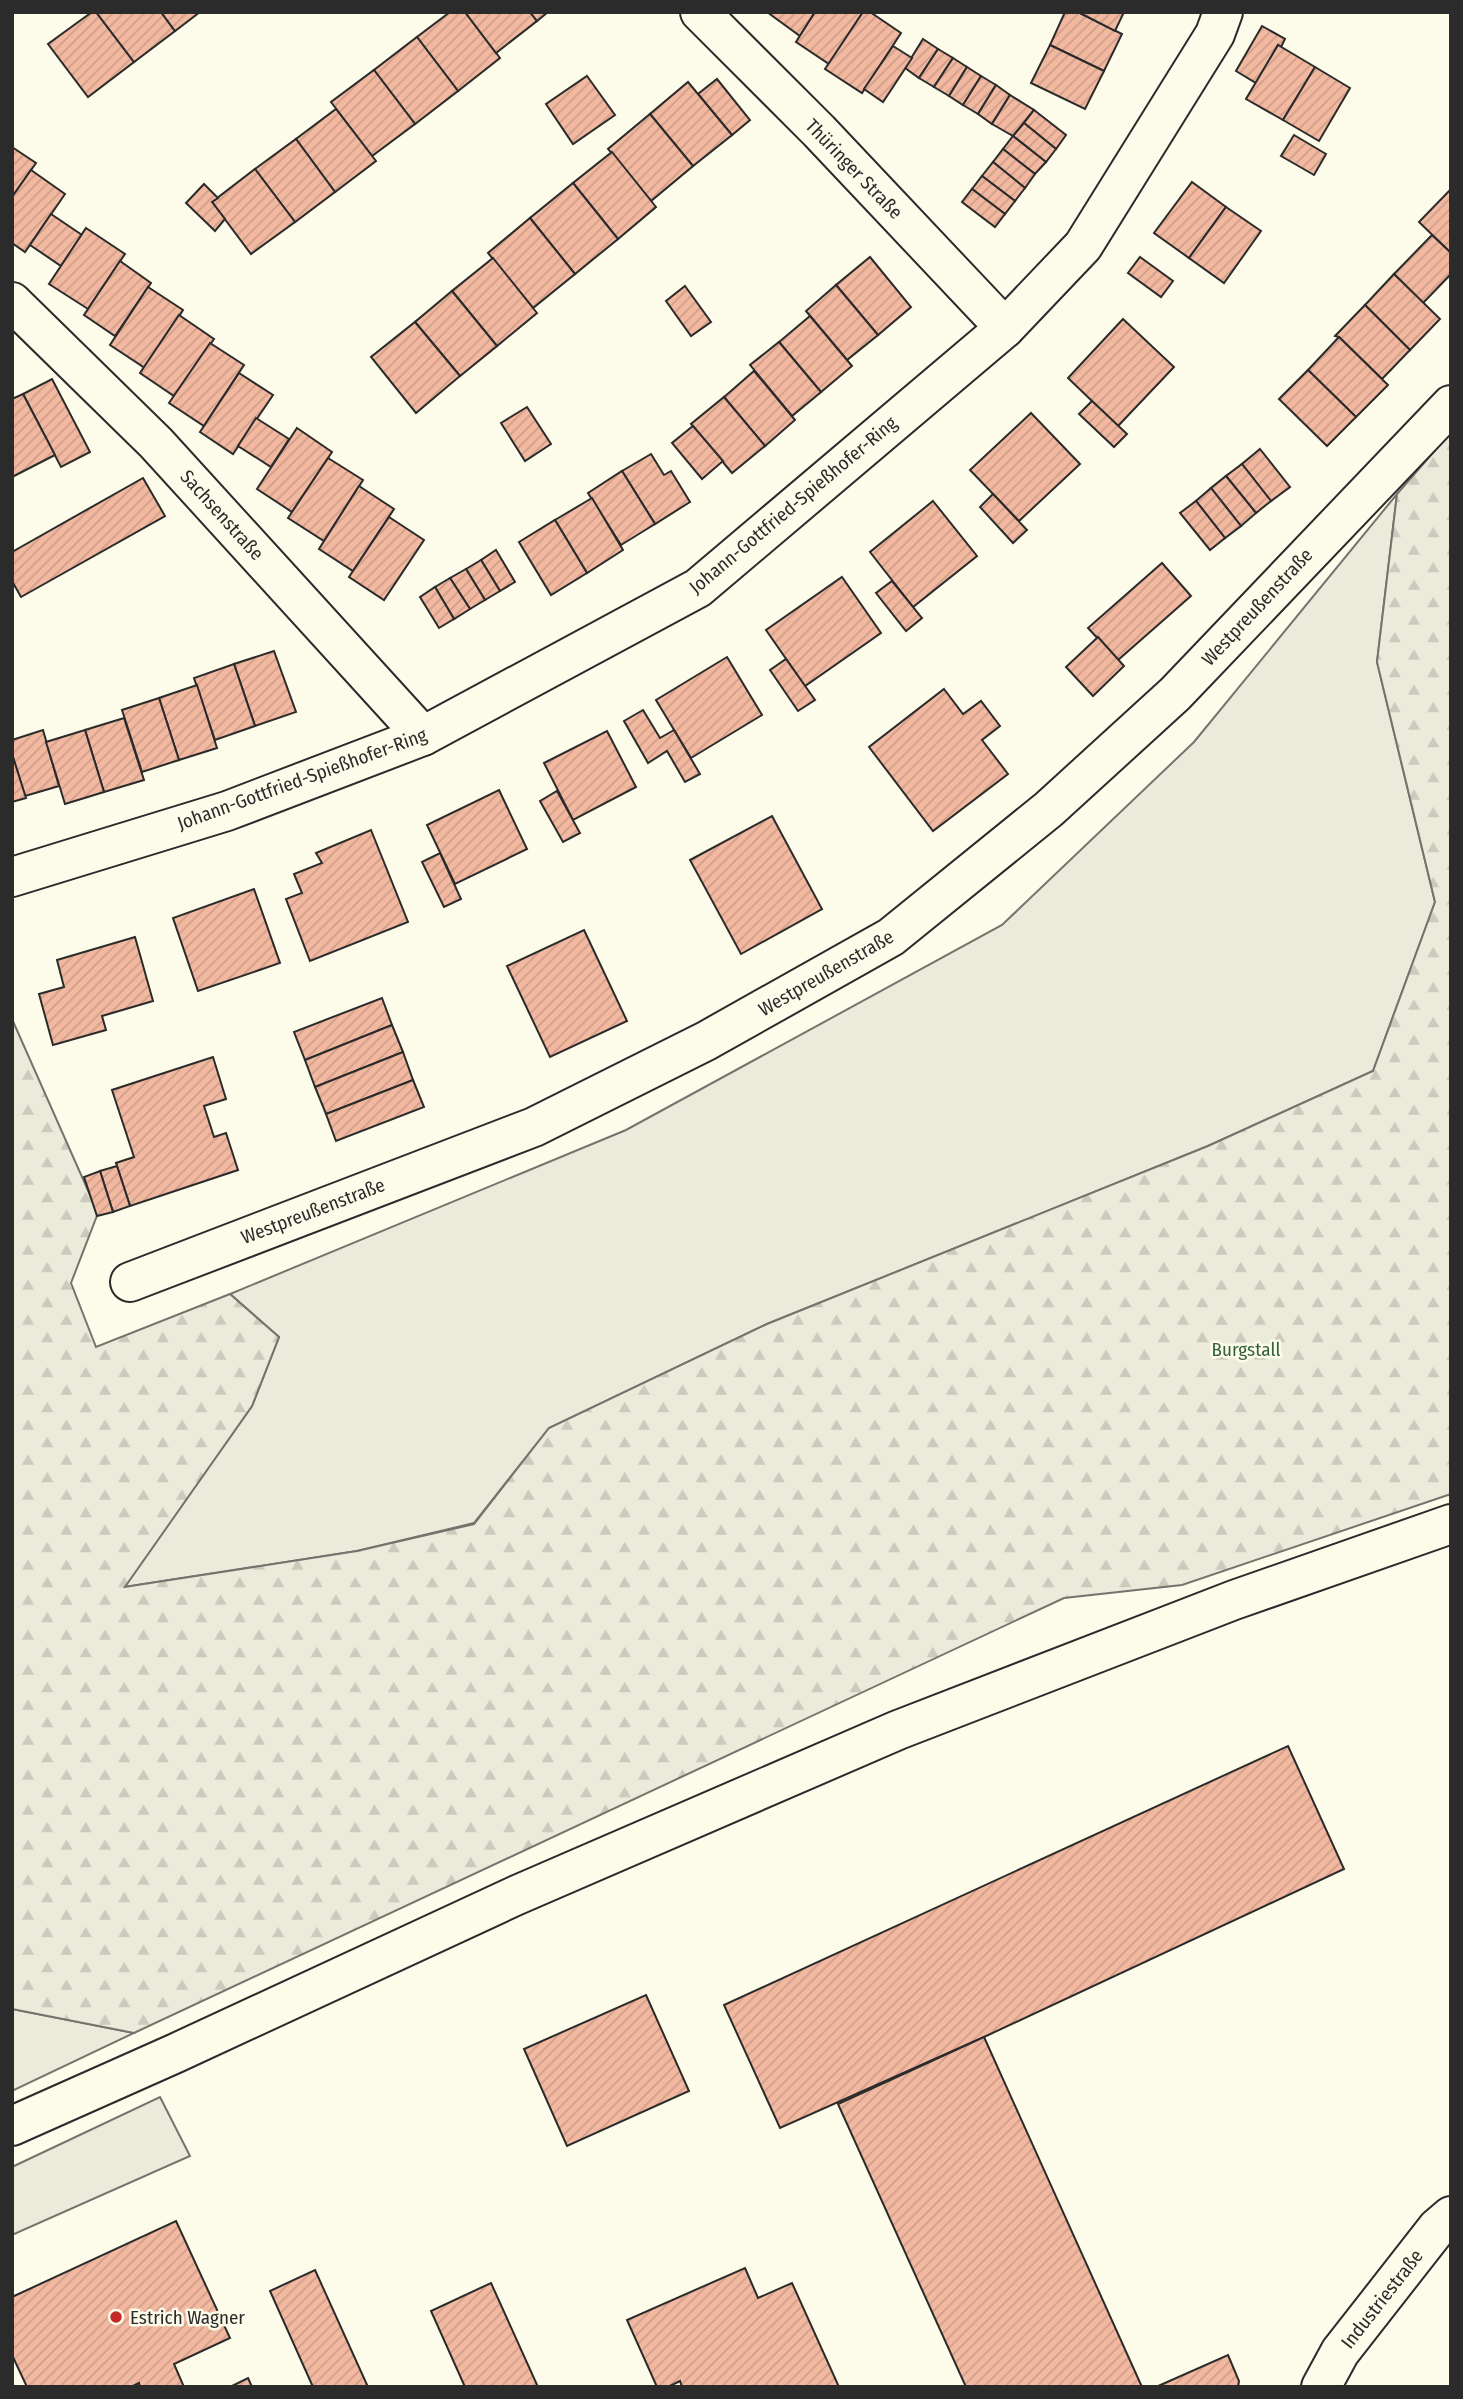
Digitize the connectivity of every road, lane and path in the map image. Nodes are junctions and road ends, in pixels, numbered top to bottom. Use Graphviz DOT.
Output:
graph roads {
  1 [pos="700,12"];
  2 [pos="1223,12"];
  3 [pos="12,302"];
  4 [pos="1005,328"];
  5 [pos="1451,405"];
  6 [pos="423,736"];
  7 [pos="12,877"];
  8 [pos="130,1282"];
  9 [pos="1451,1524"];
  10 [pos="12,2126"];
  11 [pos="1451,2216"];
  12 [pos="1321,2387"];
  1 -- 4 [label="main road, Thüringer Straße"];
  2 -- 4 [label="main road, Johann-Gottfried-Spießhofer-Ring"];
  3 -- 6 [label="main road, Sachsenstraße"];
  4 -- 6 [label="main road, Johann-Gottfried-Spießhofer-Ring"];
  5 -- 8 [label="main road, Westpreußenstraße"];
  6 -- 7 [label="main road, Johann-Gottfried-Spießhofer-Ring"];
  9 -- 10 [label="main road"];
  11 -- 12 [label="main road, Industriestraße"];
}
